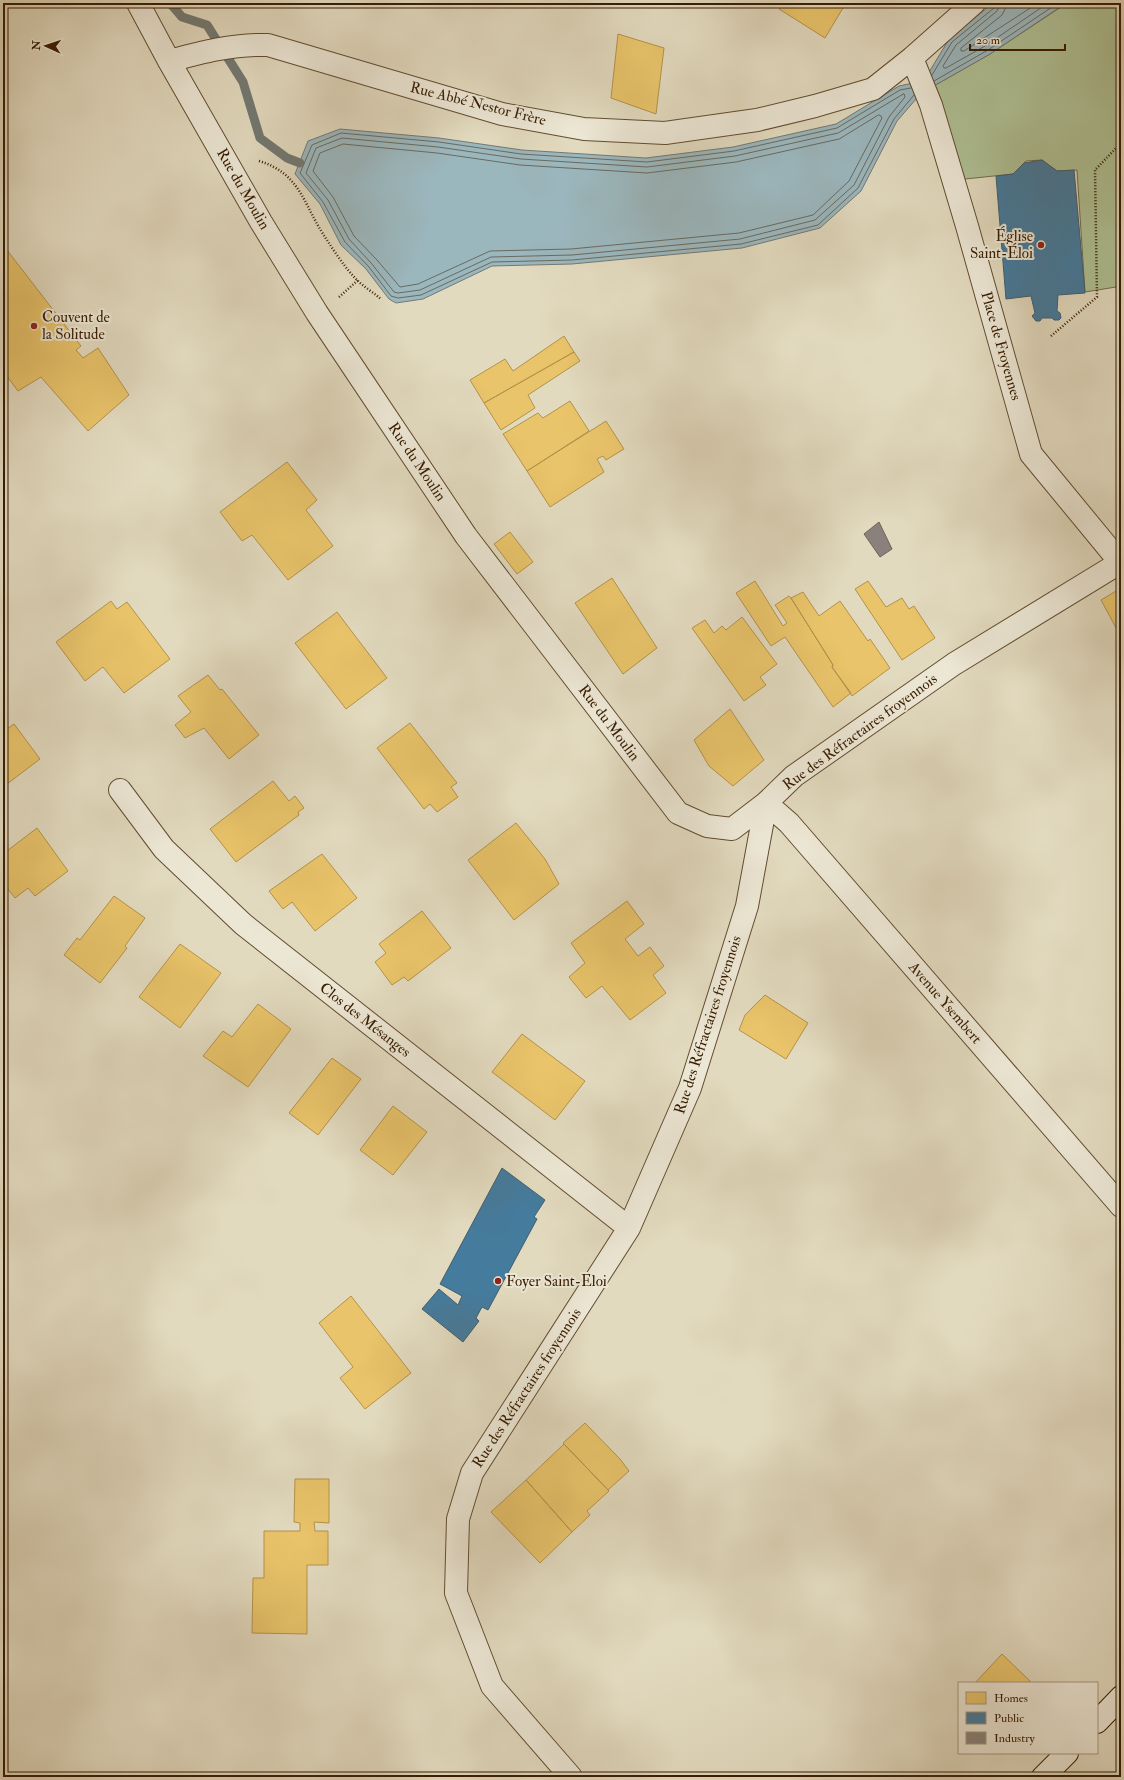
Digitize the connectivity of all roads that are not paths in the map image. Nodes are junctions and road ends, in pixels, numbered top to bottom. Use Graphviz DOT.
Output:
graph roads {
  1 [pos="138,3"];
  2 [pos="974,3"];
  3 [pos="169,61"];
  4 [pos="914,64"];
  5 [pos="1121,562"];
  6 [pos="120,790"];
  7 [pos="766,803"];
  8 [pos="1121,1206"];
  9 [pos="629,1228"];
  10 [pos="1121,1697"];
  11 [pos="1098,1721"];
  12 [pos="1066,1754"];
  13 [pos="571,1777"];
  14 [pos="1043,1777"];
  1 -- 3 [label="street, Rue du Moulin"];
  2 -- 4 [label="street, Rue Abbé Nestor Frère"];
  3 -- 4 [label="street, Rue Abbé Nestor Frère"];
  3 -- 7 [label="street, Rue du Moulin"];
  4 -- 5 [label="street, Place de Froyennes"];
  5 -- 7 [label="street, Rue des Réfractaires froyennois"];
  6 -- 9 [label="street, Clos des Mésanges"];
  7 -- 8 [label="street, Avenue Ysembert"];
  7 -- 9 [label="street, Rue des Réfractaires froyennois"];
  9 -- 13 [label="street, Rue des Réfractaires froyennois"];
  10 -- 11 [label="street"];
  12 -- 14 [label="street"];
}
